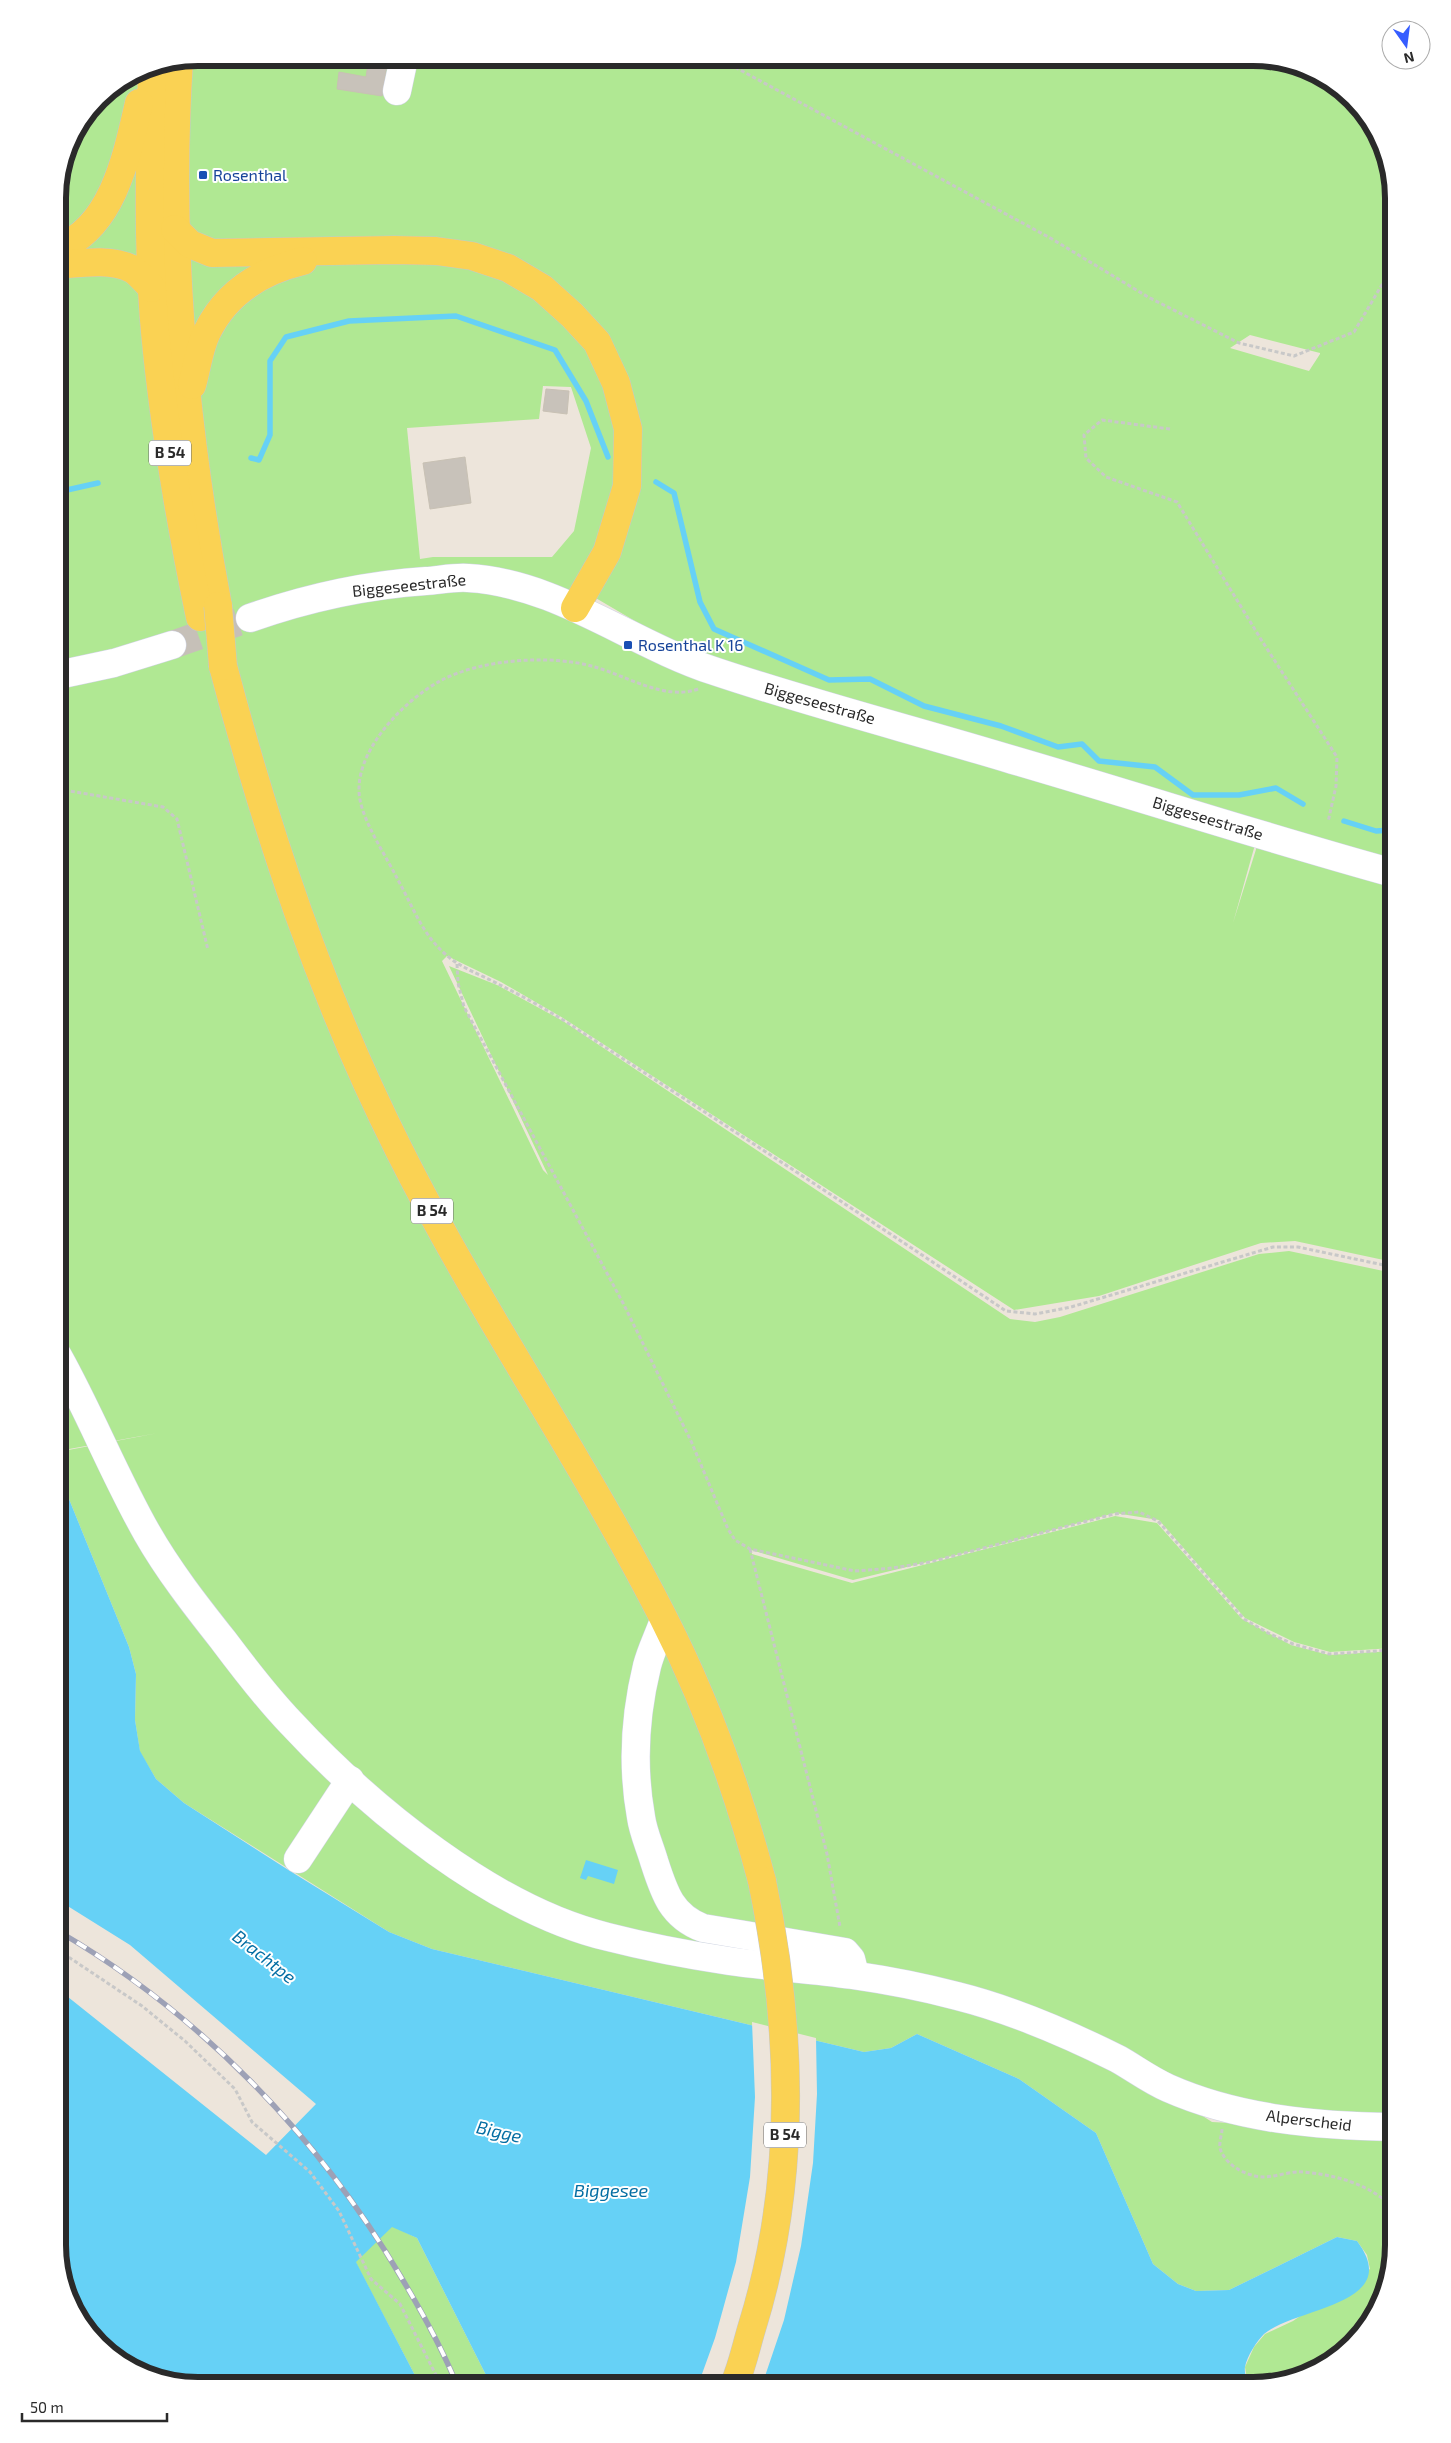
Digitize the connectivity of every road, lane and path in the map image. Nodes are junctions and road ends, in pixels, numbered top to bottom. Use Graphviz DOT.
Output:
graph roads {
  1 [pos="402,66"];
  2 [pos="734,67"];
  3 [pos="179,68"];
  4 [pos="152,75"];
  5 [pos="145,78"];
  6 [pos="397,91"];
  7 [pos="175,229"];
  8 [pos="67,245"];
  9 [pos="349,252"];
  10 [pos="67,264"];
  11 [pos="1385,281"];
  12 [pos="152,288"];
  13 [pos="188,401"];
  14 [pos="1170,429"];
  15 [pos="575,608"];
  16 [pos="210,612"];
  17 [pos="250,618"];
  18 [pos="172,645"];
  19 [pos="712,671"];
  20 [pos="67,672"];
  21 [pos="67,790"];
  22 [pos="1328,822"];
  23 [pos="1385,870"];
  24 [pos="208,950"];
  25 [pos="457,964"];
  26 [pos="1385,1265"];
  27 [pos="66,1373"];
  28 [pos="750,1549"];
  29 [pos="664,1620"];
  30 [pos="1385,1651"];
  31 [pos="350,1780"];
  32 [pos="298,1860"];
  33 [pos="66,1955"];
  34 [pos="850,1964"];
  35 [pos="1224,2108"];
  36 [pos="1385,2127"];
  37 [pos="1385,2199"];
  38 [pos="437,2376"];
  39 [pos="737,2377"];
  1 -- 6 [label="street"];
  2 -- 11 [label="path"];
  3 -- 7 [label="main road, B 54"];
  4 -- 12 [label="main road, B 54"];
  5 -- 8 [label="main road"];
  7 -- 9 [label="main road"];
  7 -- 13 [label="main road, B 54"];
  9 -- 13 [label="main road"];
  9 -- 15 [label="main road"];
  10 -- 12 [label="main road"];
  12 -- 16 [label="main road, B 54"];
  13 -- 16 [label="main road, B 54"];
  14 -- 22 [label="path"];
  15 -- 17 [label="street, Biggeseestraße"];
  15 -- 19 [label="street, Biggeseestraße"];
  16 -- 29 [label="main road, B 54, bridge"];
  18 -- 20 [label="street"];
  19 -- 23 [label="street, Biggeseestraße"];
  19 -- 25 [label="path"];
  21 -- 24 [label="path"];
  25 -- 26 [label="path"];
  25 -- 28 [label="path"];
  27 -- 31 [label="street"];
  28 -- 30 [label="path"];
  28 -- 34 [label="path"];
  29 -- 34 [label="street"];
  29 -- 39 [label="main road, B 54, bridge"];
  31 -- 32 [label="street"];
  31 -- 34 [label="street"];
  33 -- 38 [label="path"];
  34 -- 35 [label="street, Alperscheid"];
  35 -- 36 [label="street, Alperscheid"];
  35 -- 37 [label="path"];
}
